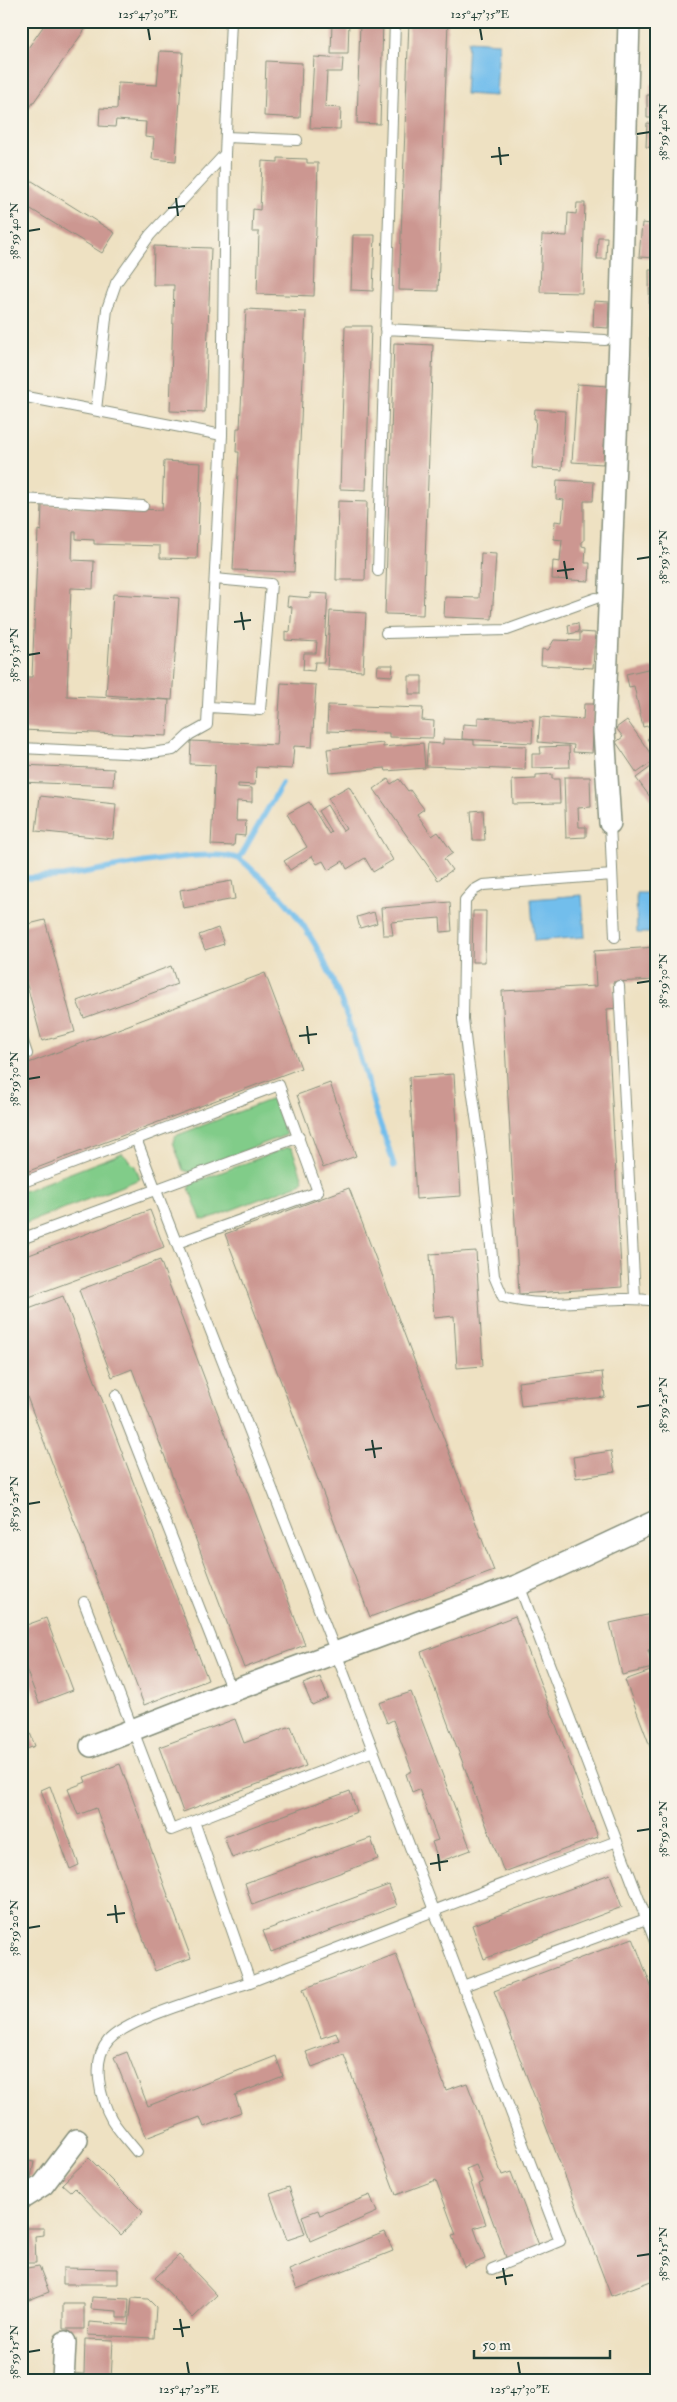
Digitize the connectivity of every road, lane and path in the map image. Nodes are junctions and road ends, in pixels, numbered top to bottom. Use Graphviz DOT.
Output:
graph roads {
  1 [pos="231,21"];
  2 [pos="395,21"];
  3 [pos="629,21"];
  4 [pos="226,137"];
  5 [pos="297,140"];
  6 [pos="225,154"];
  7 [pos="21,307"];
  8 [pos="385,329"];
  9 [pos="613,340"];
  10 [pos="21,370"];
  11 [pos="21,396"];
  12 [pos="96,410"];
  13 [pos="222,435"];
  14 [pos="21,499"];
  15 [pos="143,506"];
  16 [pos="378,571"];
  17 [pos="215,579"];
  18 [pos="603,595"];
  19 [pos="386,633"];
  20 [pos="209,706"];
  21 [pos="21,748"];
  22 [pos="610,823"];
  23 [pos="612,875"];
  24 [pos="615,937"];
  25 [pos="619,986"];
  26 [pos="21,1036"];
  27 [pos="21,1056"];
  28 [pos="298,1137"];
  29 [pos="136,1139"];
  30 [pos="21,1183"];
  31 [pos="157,1190"];
  32 [pos="21,1239"];
  33 [pos="177,1244"];
  34 [pos="635,1298"];
  35 [pos="656,1301"];
  36 [pos="116,1394"];
  37 [pos="656,1521"];
  38 [pos="519,1585"];
  39 [pos="84,1602"];
  40 [pos="336,1653"];
  41 [pos="232,1691"];
  42 [pos="132,1730"];
  43 [pos="91,1746"];
  44 [pos="373,1751"];
  45 [pos="194,1821"];
  46 [pos="617,1841"];
  47 [pos="433,1909"];
  48 [pos="646,1919"];
  49 [pos="656,1944"];
  50 [pos="250,1982"];
  51 [pos="463,1986"];
  52 [pos="77,2140"];
  53 [pos="138,2152"];
  54 [pos="21,2199"];
  55 [pos="492,2269"];
  56 [pos="65,2342"];
  57 [pos="63,2381"];
  1 -- 4 [label="lane"];
  2 -- 8 [label="lane"];
  3 -- 9 [label="street"];
  4 -- 5 [label="lane"];
  4 -- 6 [label="lane"];
  6 -- 12 [label="lane"];
  6 -- 13 [label="lane"];
  7 -- 10 [label="lane"];
  8 -- 9 [label="lane"];
  8 -- 16 [label="lane"];
  9 -- 18 [label="street"];
  11 -- 12 [label="lane"];
  12 -- 13 [label="lane"];
  13 -- 17 [label="lane"];
  14 -- 15 [label="lane"];
  17 -- 20 [label="lane"];
  17 -- 20 [label="lane"];
  18 -- 19 [label="lane"];
  18 -- 22 [label="street"];
  20 -- 21 [label="lane"];
  22 -- 23 [label="lane"];
  23 -- 24 [label="lane"];
  23 -- 34 [label="lane"];
  25 -- 34 [label="lane"];
  26 -- 27 [label="lane"];
  28 -- 29 [label="lane"];
  28 -- 31 [label="lane"];
  28 -- 33 [label="lane"];
  29 -- 30 [label="lane"];
  29 -- 31 [label="lane"];
  31 -- 32 [label="lane"];
  31 -- 33 [label="lane"];
  33 -- 40 [label="lane"];
  34 -- 35 [label="lane"];
  36 -- 41 [label="lane"];
  37 -- 38 [label="street"];
  38 -- 40 [label="street"];
  38 -- 46 [label="lane"];
  39 -- 42 [label="lane"];
  40 -- 41 [label="street"];
  40 -- 44 [label="lane"];
  41 -- 42 [label="street"];
  42 -- 43 [label="street"];
  42 -- 45 [label="lane"];
  44 -- 45 [label="lane"];
  44 -- 47 [label="lane"];
  45 -- 50 [label="lane"];
  46 -- 47 [label="lane"];
  46 -- 48 [label="lane"];
  47 -- 50 [label="lane"];
  47 -- 51 [label="lane"];
  48 -- 49 [label="lane"];
  48 -- 51 [label="lane"];
  50 -- 53 [label="lane"];
  51 -- 55 [label="lane"];
  52 -- 54 [label="street"];
  56 -- 57 [label="street"];
}
